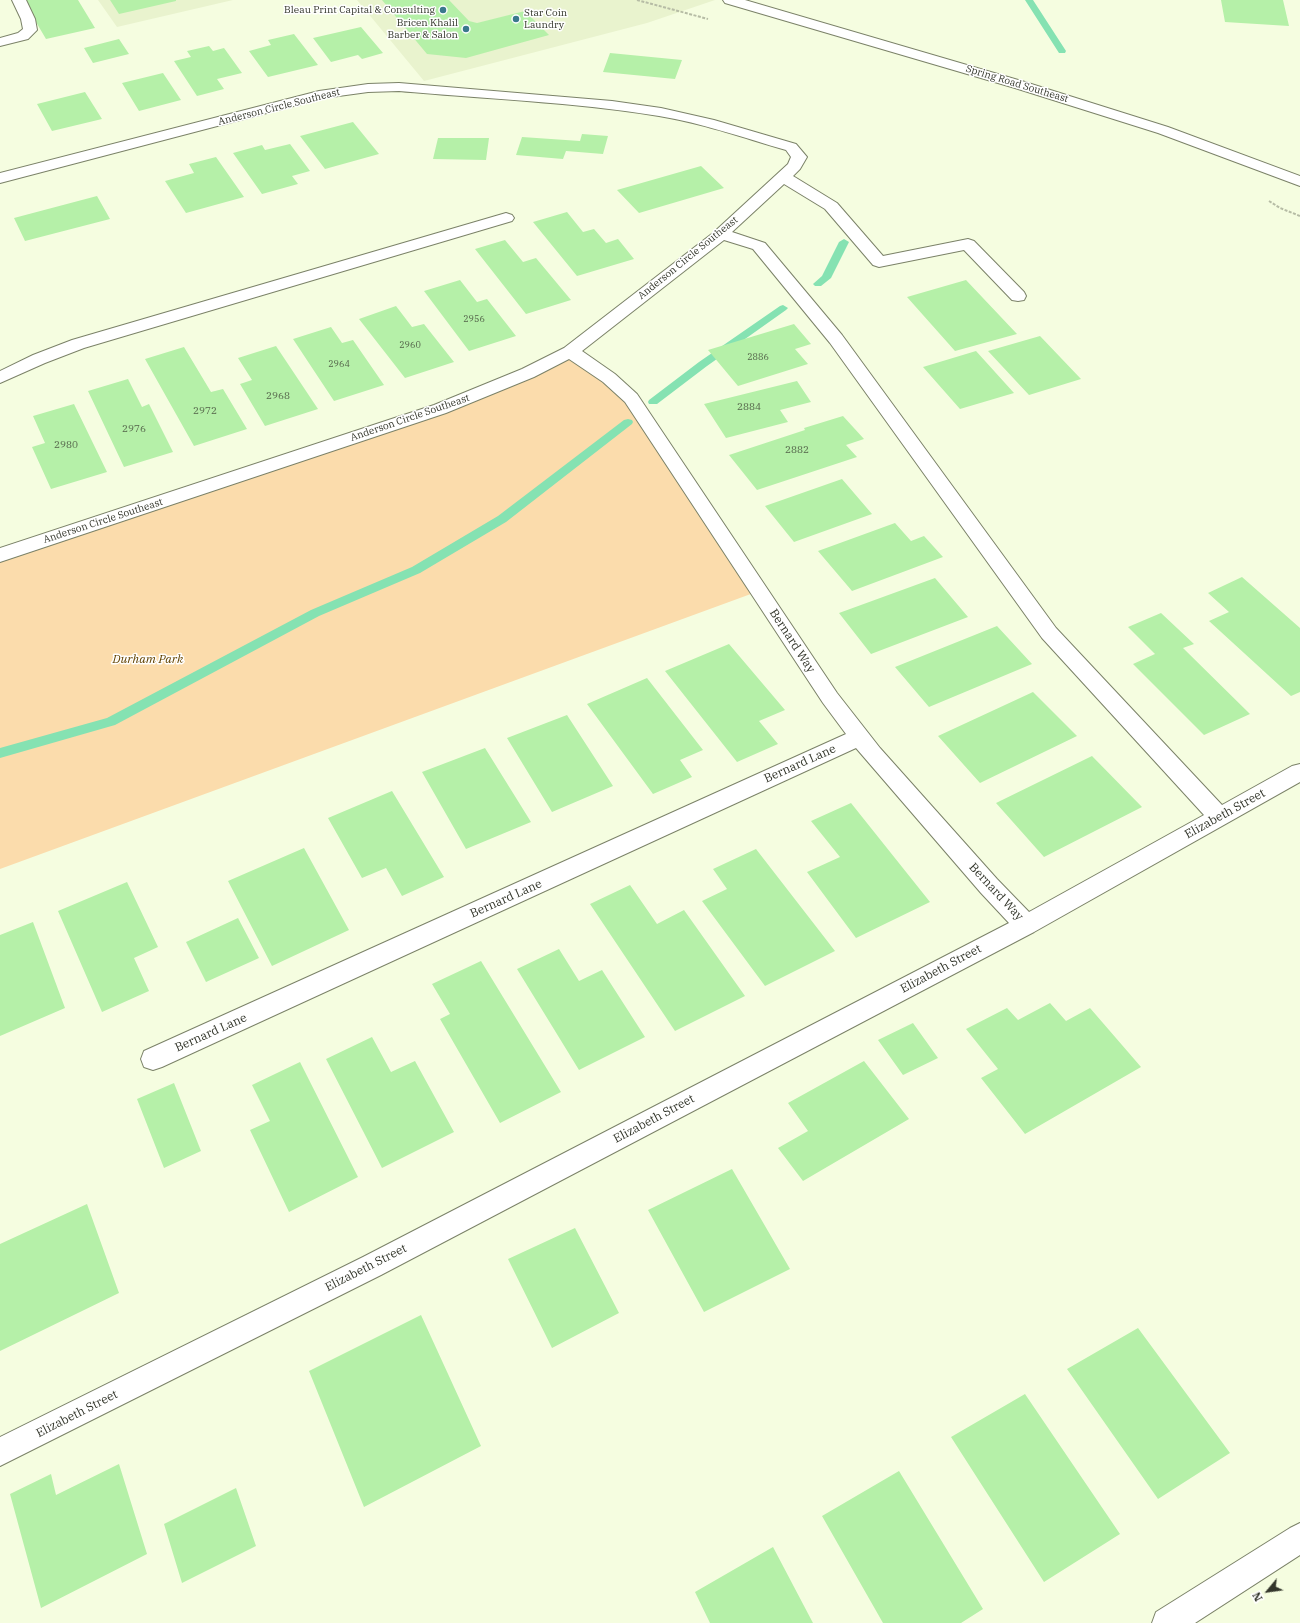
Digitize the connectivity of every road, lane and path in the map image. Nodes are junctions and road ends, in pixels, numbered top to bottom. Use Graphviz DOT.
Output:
graph roads {
  1 [pos="19,0"];
  2 [pos="730,0"];
  3 [pos="0,42"];
  4 [pos="783,177"];
  5 [pos="0,178"];
  6 [pos="1300,181"];
  7 [pos="506,218"];
  8 [pos="722,234"];
  9 [pos="1018,296"];
  10 [pos="570,352"];
  11 [pos="0,378"];
  12 [pos="0,555"];
  13 [pos="858,738"];
  14 [pos="1300,772"];
  15 [pos="1219,817"];
  16 [pos="1026,925"];
  17 [pos="153,1060"];
  18 [pos="0,1452"];
  19 [pos="1300,1538"];
  20 [pos="1167,1623"];
  1 -- 3 [label="street"];
  2 -- 6 [label="street, Spring Road Southeast"];
  4 -- 5 [label="street, Anderson Circle Southeast"];
  4 -- 8 [label="street, Anderson Circle Southeast"];
  4 -- 9 [label="street"];
  7 -- 11 [label="street"];
  8 -- 10 [label="street, Anderson Circle Southeast"];
  8 -- 15 [label="street"];
  10 -- 12 [label="street, Anderson Circle Southeast"];
  10 -- 13 [label="street, Bernard Way"];
  13 -- 16 [label="street, Bernard Way"];
  13 -- 17 [label="street, Bernard Lane"];
  14 -- 15 [label="street, Elizabeth Street"];
  15 -- 16 [label="street, Elizabeth Street"];
  16 -- 18 [label="street, Elizabeth Street"];
  19 -- 20 [label="street"];
}
